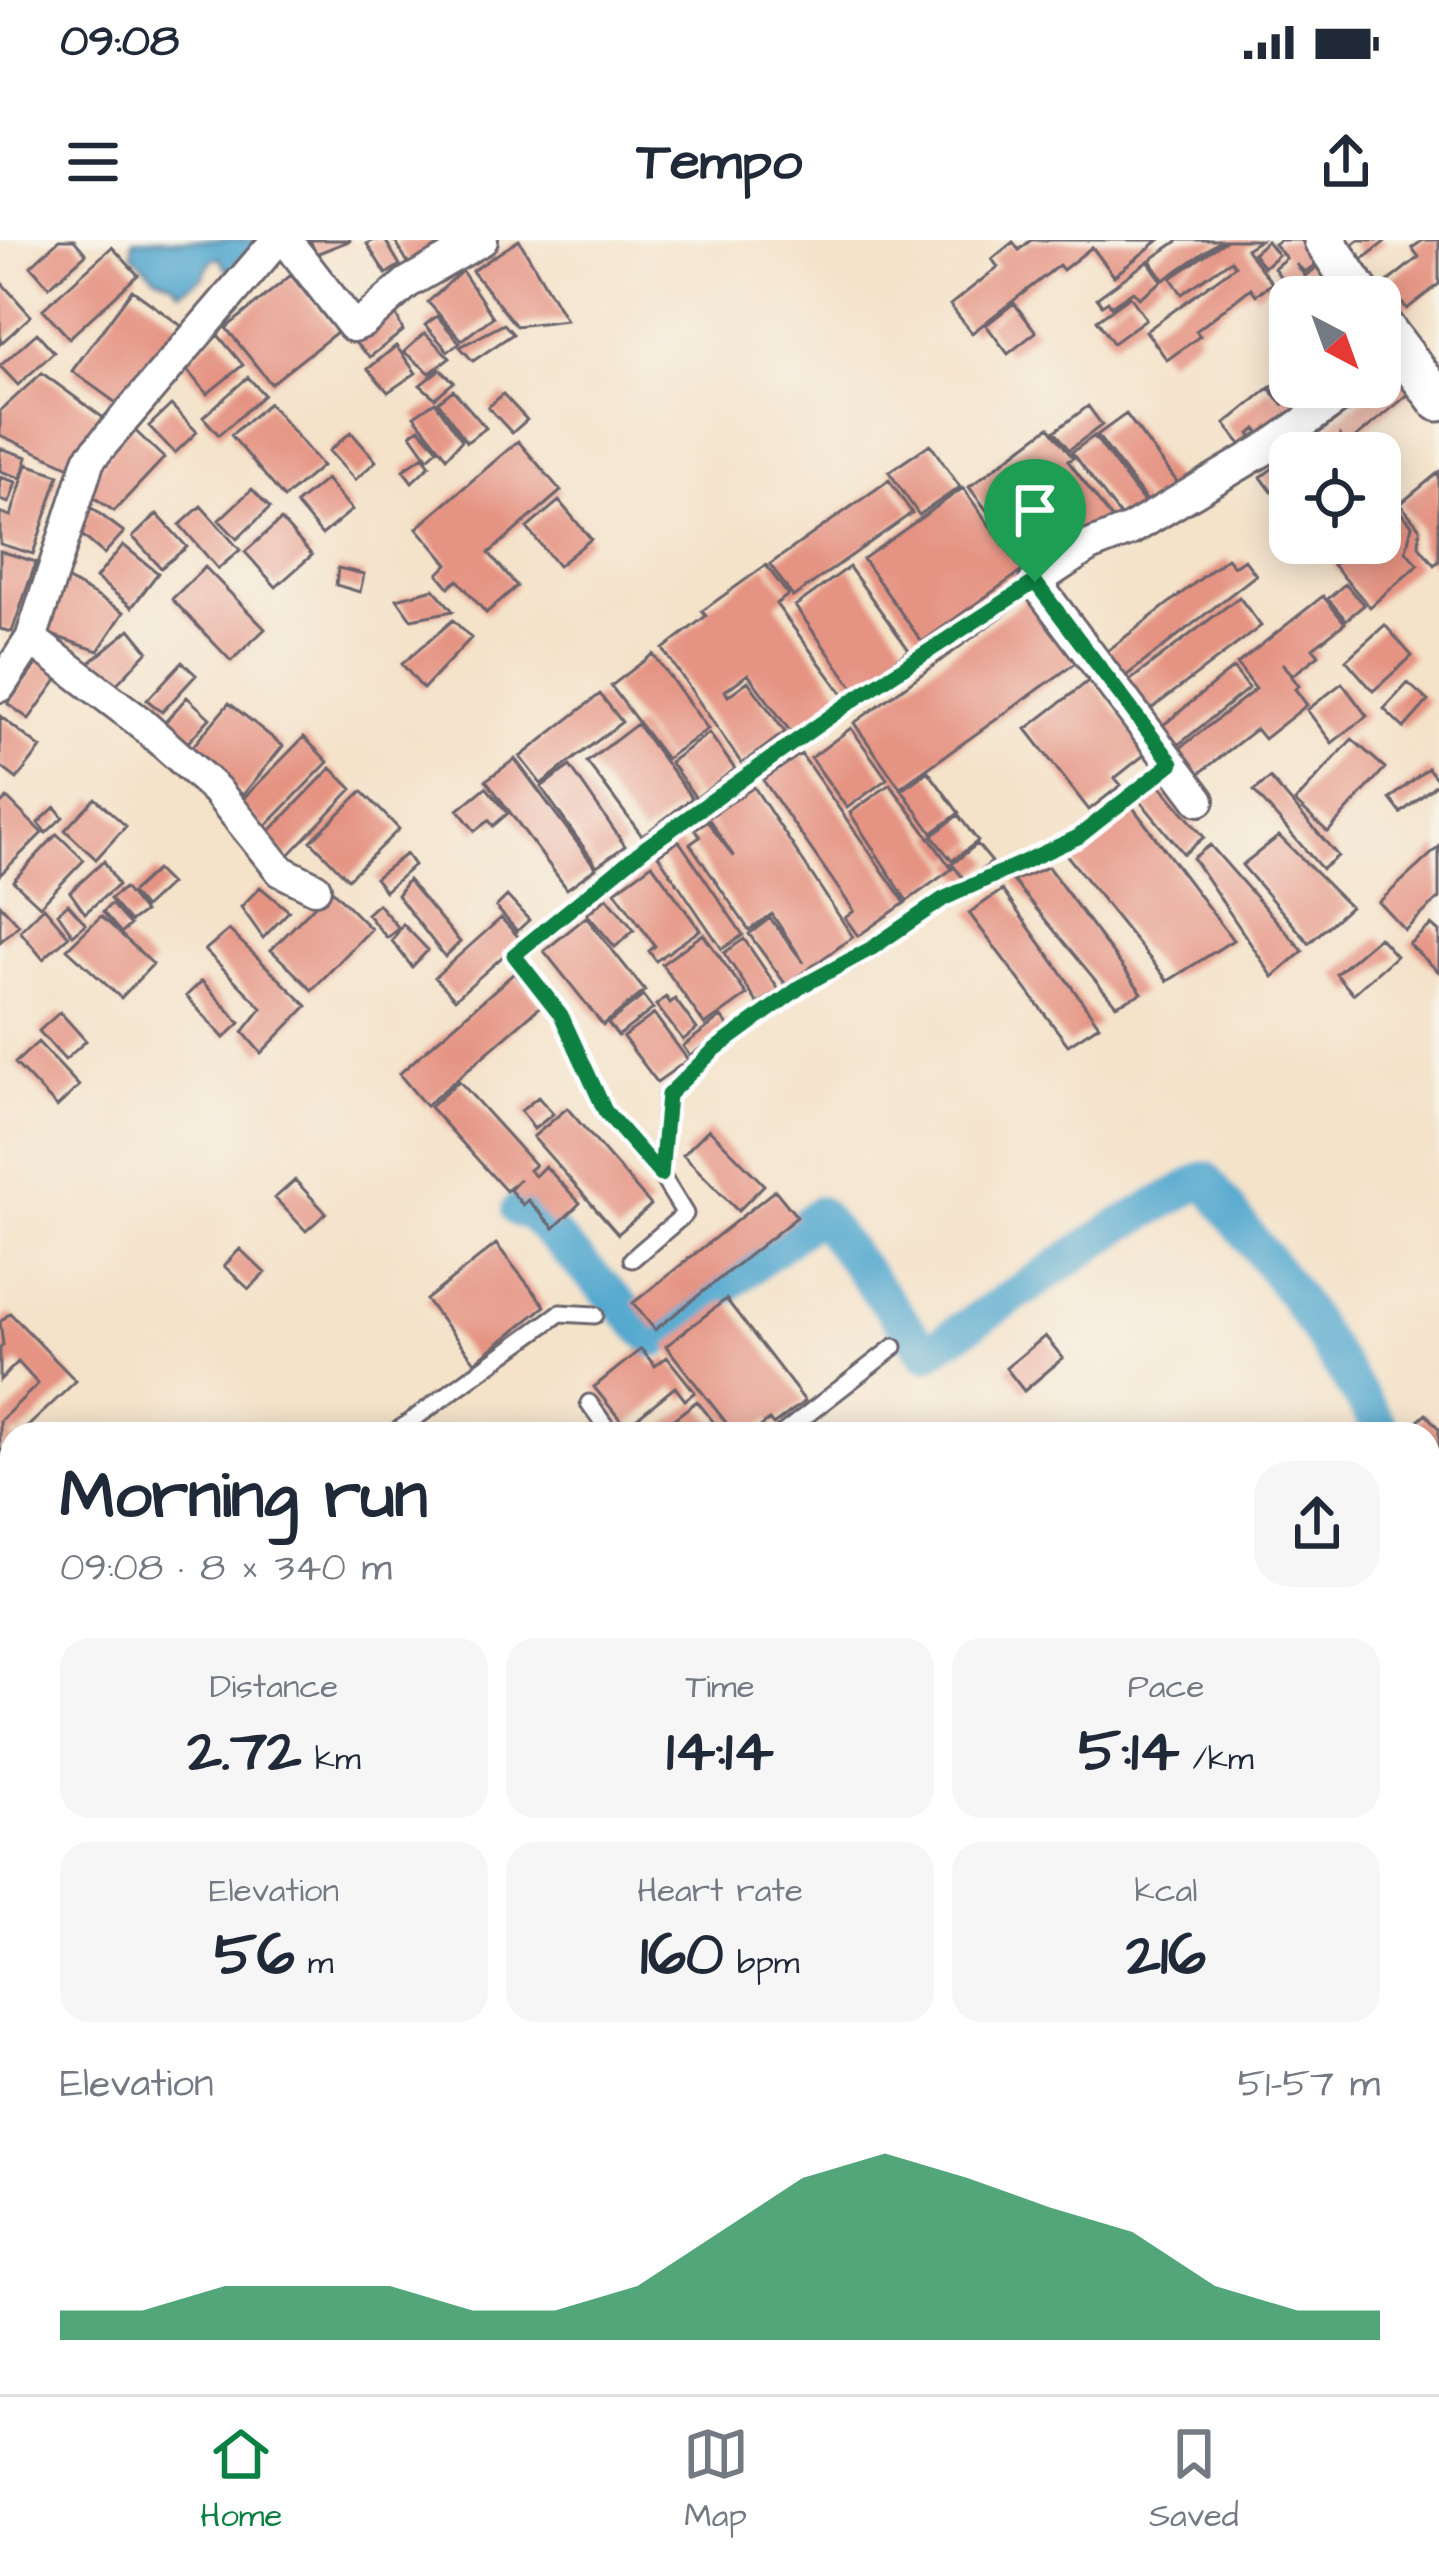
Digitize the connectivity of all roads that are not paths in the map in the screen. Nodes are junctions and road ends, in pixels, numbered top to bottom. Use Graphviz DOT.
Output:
graph roads {
  1 [pos="282,240"];
  2 [pos="482,240"];
  3 [pos="1324,240"];
  4 [pos="1348,276"];
  5 [pos="1401,364"];
  6 [pos="1439,401"];
  7 [pos="1324,408"];
  8 [pos="1035,582"];
  9 [pos="31,639"];
  10 [pos="0,686"];
  11 [pos="1172,763"];
  12 [pos="1199,800"];
  13 [pos="315,888"];
  14 [pos="661,1175"];
  15 [pos="632,1258"];
  16 [pos="595,1315"];
  17 [pos="893,1347"];
  18 [pos="589,1403"];
  19 [pos="410,1422"];
  20 [pos="602,1422"];
  21 [pos="797,1422"];
  1 -- 2 [label="street"];
  1 -- 9 [label="street"];
  3 -- 4 [label="street"];
  5 -- 6 [label="street"];
  7 -- 8 [label="street"];
  8 -- 11 [label="street"];
  8 -- 14 [label="lane"];
  9 -- 10 [label="street"];
  9 -- 13 [label="street"];
  11 -- 12 [label="street"];
  11 -- 14 [label="lane"];
  14 -- 15 [label="lane"];
  16 -- 19 [label="lane"];
  17 -- 21 [label="lane"];
  18 -- 20 [label="lane"];
}
